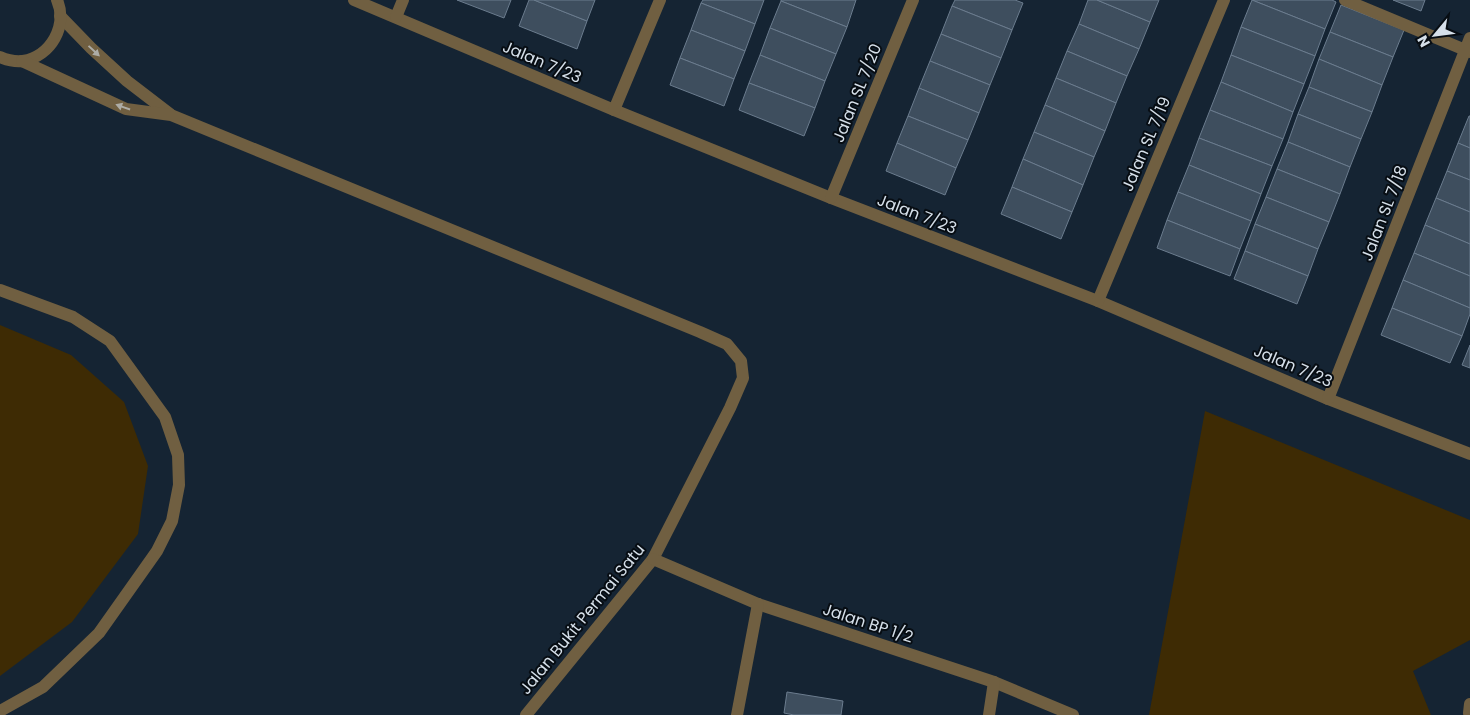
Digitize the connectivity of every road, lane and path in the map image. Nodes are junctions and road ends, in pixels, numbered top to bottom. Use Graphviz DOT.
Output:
graph roads {
  1 [pos="57,0"];
  2 [pos="354,0"];
  3 [pos="403,0"];
  4 [pos="660,0"];
  5 [pos="913,0"];
  6 [pos="1224,0"];
  7 [pos="1345,0"];
  8 [pos="60,16"];
  9 [pos="396,17"];
  10 [pos="1468,47"];
  11 [pos="0,57"];
  12 [pos="22,61"];
  13 [pos="614,110"];
  14 [pos="171,115"];
  15 [pos="832,198"];
  16 [pos="0,290"];
  17 [pos="1098,301"];
  18 [pos="1328,399"];
  19 [pos="1470,454"];
  20 [pos="654,559"];
  21 [pos="758,604"];
  22 [pos="994,682"];
  23 [pos="1470,704"];
  24 [pos="0,711"];
  25 [pos="526,715"];
  26 [pos="737,715"];
  27 [pos="989,715"];
  28 [pos="1073,715"];
  29 [pos="1470,715"];
  1 -- 8 [label="street"];
  2 -- 9 [label="street, Jalan 7/23"];
  3 -- 9 [label="street"];
  4 -- 13 [label="street"];
  5 -- 15 [label="street, Jalan SL 7/20"];
  6 -- 17 [label="street, Jalan SL 7/19"];
  7 -- 10 [label="street"];
  8 -- 12 [label="street"];
  8 -- 14 [label="street, one-way"];
  9 -- 13 [label="street, Jalan 7/23"];
  10 -- 18 [label="street, Jalan SL 7/18"];
  11 -- 12 [label="street"];
  14 -- 12 [label="street, one-way"];
  13 -- 15 [label="street, Jalan 7/23"];
  14 -- 20 [label="street, Jalan Bukit Permai Satu"];
  15 -- 17 [label="street, Jalan 7/23"];
  16 -- 24 [label="street"];
  17 -- 18 [label="street, Jalan 7/23"];
  18 -- 19 [label="street, Jalan 7/23"];
  20 -- 21 [label="street, Jalan BP 1/2"];
  20 -- 25 [label="street, Jalan Bukit Permai Satu"];
  21 -- 22 [label="street, Jalan BP 1/2"];
  21 -- 26 [label="street"];
  22 -- 27 [label="street"];
  22 -- 28 [label="street, Jalan BP 1/2"];
  23 -- 29 [label="street"];
}
